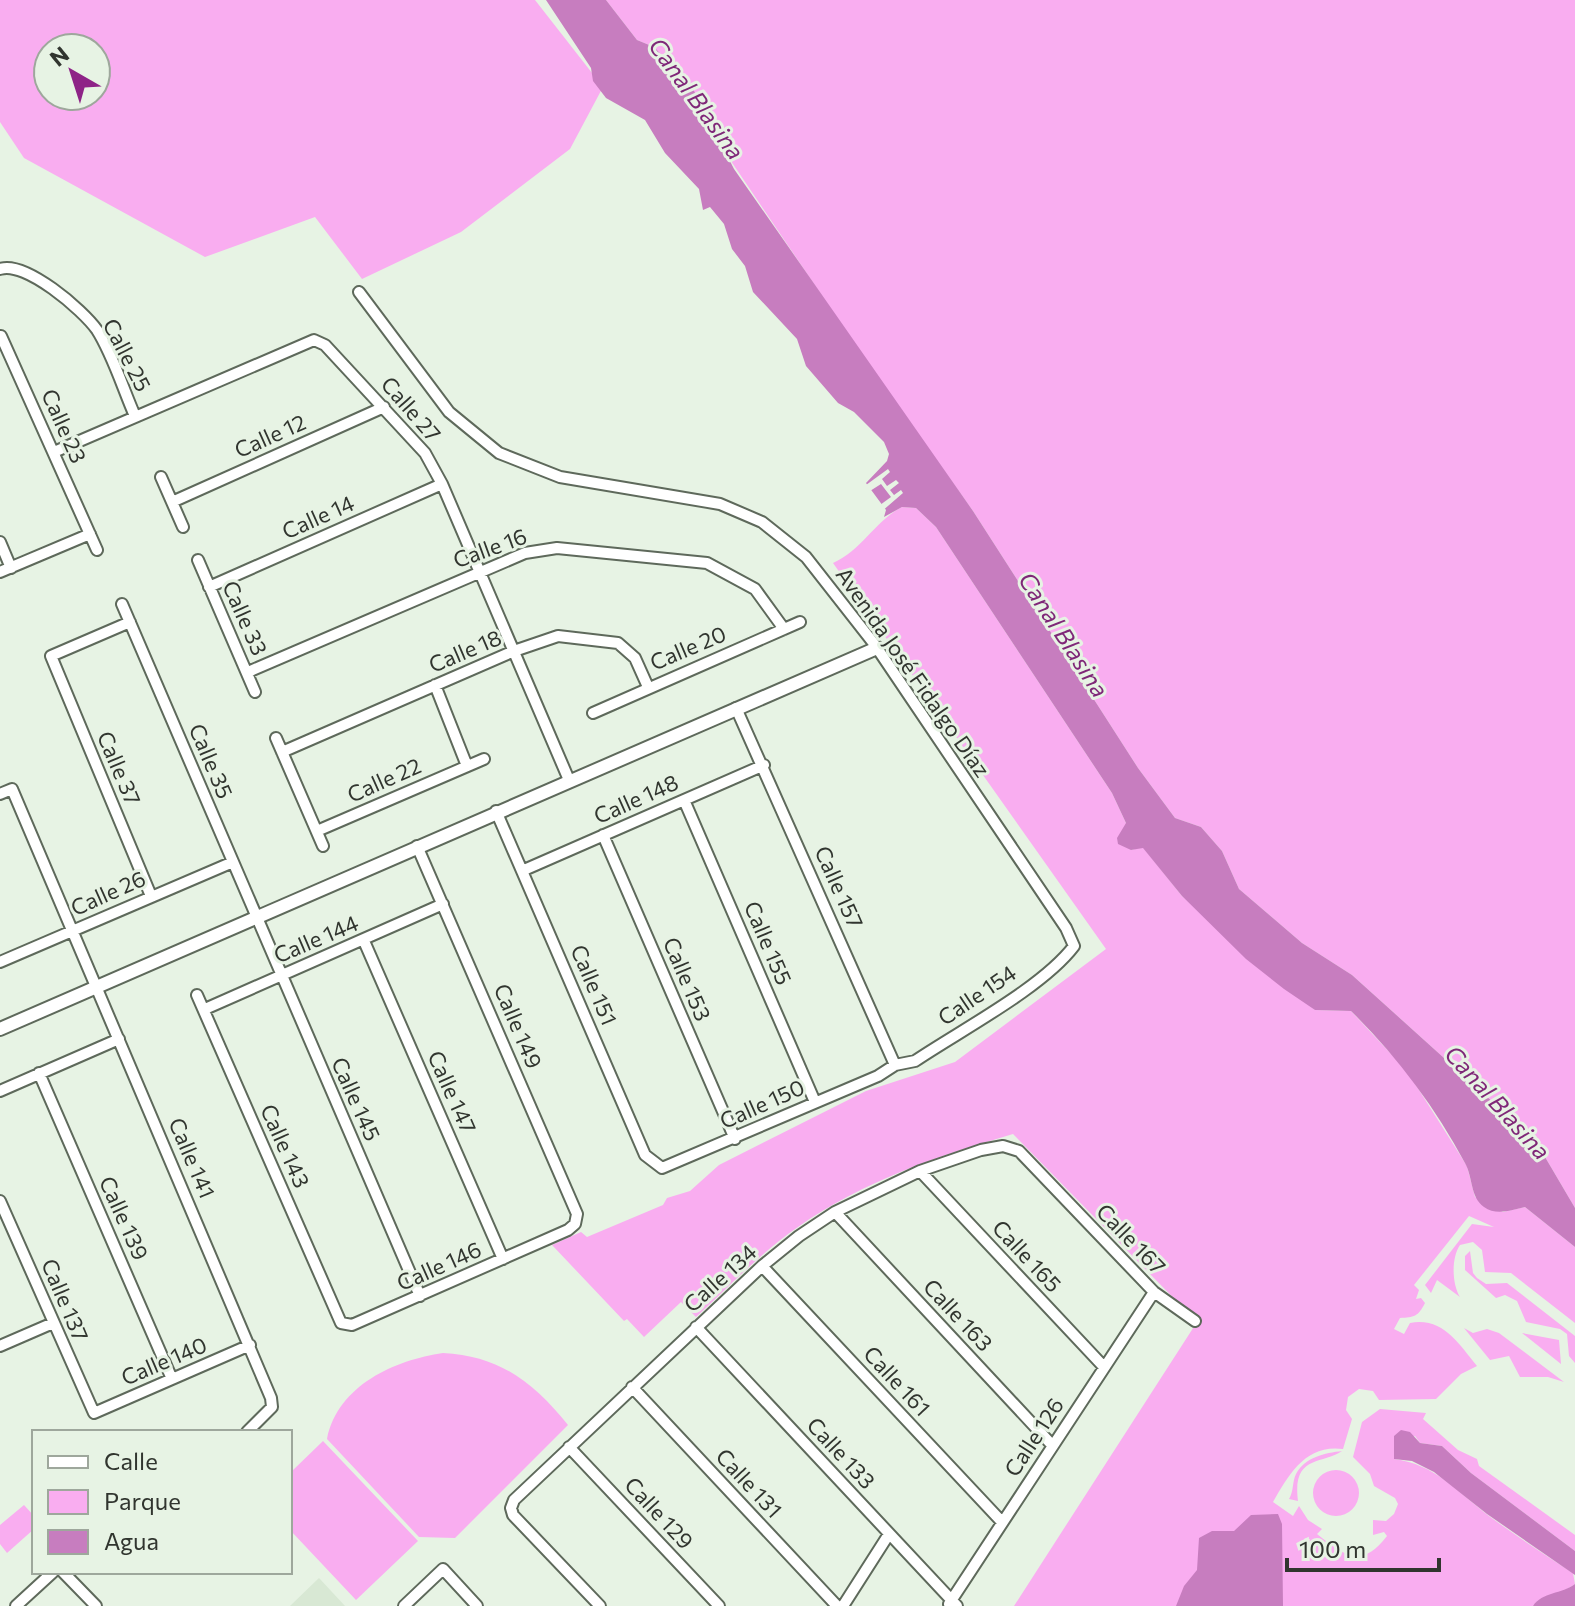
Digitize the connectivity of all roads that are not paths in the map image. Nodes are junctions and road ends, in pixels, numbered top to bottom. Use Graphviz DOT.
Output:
graph roads {
  1 [pos="0,269"];
  2 [pos="359,292"];
  3 [pos="1,336"];
  4 [pos="384,407"];
  5 [pos="135,416"];
  6 [pos="54,452"];
  7 [pos="161,477"];
  8 [pos="442,484"];
  9 [pos="172,502"];
  10 [pos="183,527"];
  11 [pos="90,534"];
  12 [pos="0,542"];
  13 [pos="97,550"];
  14 [pos="198,560"];
  15 [pos="11,568"];
  16 [pos="480,571"];
  17 [pos="0,572"];
  18 [pos="209,587"];
  19 [pos="122,604"];
  20 [pos="130,622"];
  21 [pos="800,622"];
  22 [pos="784,629"];
  23 [pos="877,648"];
  24 [pos="514,651"];
  25 [pos="248,672"];
  26 [pos="435,685"];
  27 [pos="648,687"];
  28 [pos="255,692"];
  29 [pos="736,708"];
  30 [pos="593,713"];
  31 [pos="276,738"];
  32 [pos="282,752"];
  33 [pos="484,759"];
  34 [pos="764,765"];
  35 [pos="467,766"];
  36 [pos="569,780"];
  37 [pos="0,794"];
  38 [pos="684,800"];
  39 [pos="496,811"];
  40 [pos="317,831"];
  41 [pos="603,835"];
  42 [pos="323,846"];
  43 [pos="417,846"];
  44 [pos="233,862"];
  45 [pos="524,870"];
  46 [pos="151,896"];
  47 [pos="443,904"];
  48 [pos="255,917"];
  49 [pos="72,931"];
  50 [pos="364,941"];
  51 [pos="1074,946"];
  52 [pos="0,962"];
  53 [pos="281,976"];
  54 [pos="96,987"];
  55 [pos="197,995"];
  56 [pos="205,1009"];
  57 [pos="0,1029"];
  58 [pos="119,1039"];
  59 [pos="895,1065"];
  60 [pos="39,1073"];
  61 [pos="0,1091"];
  62 [pos="815,1102"];
  63 [pos="735,1139"];
  64 [pos="662,1168"];
  65 [pos="920,1171"];
  66 [pos="1045,1178"];
  67 [pos="0,1201"];
  68 [pos="835,1212"];
  69 [pos="575,1224"];
  70 [pos="503,1259"];
  71 [pos="762,1266"];
  72 [pos="1154,1292"];
  73 [pos="420,1296"];
  74 [pos="330,1298"];
  75 [pos="1195,1321"];
  76 [pos="53,1323"];
  77 [pos="696,1327"];
  78 [pos="250,1345"];
  79 [pos="0,1346"];
  80 [pos="1104,1367"];
  81 [pos="172,1379"];
  82 [pos="632,1387"];
  83 [pos="94,1413"];
  84 [pos="249,1430"];
  85 [pos="1052,1445"];
  86 [pos="569,1447"];
  87 [pos="1002,1522"];
  88 [pos="889,1534"];
  89 [pos="51,1574"];
  90 [pos="65,1574"];
  91 [pos="952,1604"];
  92 [pos="16,1606"];
  93 [pos="96,1606"];
  94 [pos="404,1606"];
  95 [pos="477,1606"];
  96 [pos="600,1606"];
  97 [pos="719,1606"];
  98 [pos="840,1606"];
  1 -- 5 [label="street, Calle 25"];
  2 -- 23 [label="street, Avenida José Fidalgo Díaz"];
  3 -- 6 [label="street, Calle 23"];
  4 -- 5 [label="street, Calle 27"];
  4 -- 8 [label="street, Calle 27"];
  4 -- 9 [label="street, Calle 12"];
  5 -- 6 [label="street, Calle 27"];
  6 -- 11 [label="street, Calle 23"];
  7 -- 9 [label="street"];
  8 -- 16 [label="street, Calle 27"];
  8 -- 18 [label="street, Calle 14"];
  9 -- 10 [label="street"];
  11 -- 13 [label="street, Calle 23"];
  11 -- 15 [label="street"];
  12 -- 15 [label="street"];
  14 -- 18 [label="street, Calle 33"];
  15 -- 17 [label="street"];
  16 -- 22 [label="street, Calle 16"];
  16 -- 24 [label="street, Calle 27"];
  16 -- 25 [label="street, Calle 16"];
  18 -- 25 [label="street, Calle 33"];
  19 -- 20 [label="street, Calle 35"];
  20 -- 44 [label="street, Calle 35"];
  20 -- 46 [label="street, Calle 37"];
  21 -- 22 [label="street, Calle 20"];
  22 -- 27 [label="street, Calle 20"];
  23 -- 29 [label="street"];
  23 -- 51 [label="street, Avenida José Fidalgo Díaz"];
  24 -- 26 [label="street, Calle 18"];
  24 -- 27 [label="street, Calle 18"];
  24 -- 36 [label="street, Calle 27"];
  25 -- 28 [label="street, Calle 33"];
  26 -- 32 [label="street, Calle 18"];
  26 -- 35 [label="street"];
  27 -- 30 [label="street, Calle 20"];
  29 -- 34 [label="street, Calle 157"];
  29 -- 36 [label="street"];
  31 -- 32 [label="street"];
  32 -- 40 [label="street"];
  33 -- 35 [label="street, Calle 22"];
  34 -- 38 [label="street, Calle 148"];
  34 -- 59 [label="street, Calle 157"];
  35 -- 40 [label="street, Calle 22"];
  36 -- 39 [label="street"];
  37 -- 49 [label="street, Calle 141"];
  38 -- 41 [label="street, Calle 148"];
  38 -- 62 [label="street, Calle 155"];
  39 -- 43 [label="street"];
  39 -- 45 [label="street, Calle 151"];
  40 -- 42 [label="street"];
  41 -- 45 [label="street, Calle 148"];
  41 -- 63 [label="street, Calle 153"];
  43 -- 47 [label="street, Calle 149"];
  43 -- 48 [label="street"];
  44 -- 46 [label="street, Calle 26"];
  44 -- 48 [label="street, Calle 35"];
  45 -- 64 [label="street, Calle 151"];
  46 -- 49 [label="street, Calle 26"];
  47 -- 50 [label="street, Calle 144"];
  47 -- 69 [label="street, Calle 149"];
  48 -- 53 [label="street, Calle 145"];
  48 -- 54 [label="street"];
  49 -- 52 [label="street, Calle 26"];
  49 -- 54 [label="street, Calle 141"];
  50 -- 53 [label="street, Calle 144"];
  50 -- 70 [label="street, Calle 147"];
  51 -- 59 [label="street, Calle 154"];
  53 -- 56 [label="street, Calle 144"];
  53 -- 73 [label="street, Calle 145"];
  54 -- 57 [label="street"];
  54 -- 58 [label="street, Calle 141"];
  55 -- 56 [label="street, Calle 143"];
  56 -- 74 [label="street, Calle 143"];
  58 -- 60 [label="street"];
  58 -- 78 [label="street, Calle 141"];
  59 -- 62 [label="street, Calle 150"];
  60 -- 61 [label="street"];
  60 -- 81 [label="street, Calle 139"];
  62 -- 63 [label="street, Calle 150"];
  63 -- 64 [label="street, Calle 150"];
  65 -- 66 [label="street, Calle 134"];
  65 -- 68 [label="street, Calle 134"];
  65 -- 80 [label="street, Calle 165"];
  66 -- 72 [label="street, Calle 167"];
  67 -- 76 [label="street, Calle 137"];
  68 -- 71 [label="street, Calle 134"];
  68 -- 85 [label="street, Calle 163"];
  69 -- 70 [label="street, Calle 146"];
  70 -- 73 [label="street, Calle 146"];
  71 -- 77 [label="street, Calle 134"];
  71 -- 87 [label="street, Calle 161"];
  72 -- 75 [label="street, Calle 167"];
  72 -- 80 [label="street, Calle 126"];
  73 -- 74 [label="street, Calle 146"];
  76 -- 79 [label="street"];
  76 -- 83 [label="street, Calle 137"];
  77 -- 82 [label="street, Calle 134"];
  77 -- 88 [label="street, Calle 133"];
  78 -- 81 [label="street, Calle 140"];
  78 -- 84 [label="street, Calle 141"];
  80 -- 85 [label="street, Calle 126"];
  81 -- 83 [label="street, Calle 140"];
  82 -- 86 [label="street, Calle 134"];
  82 -- 98 [label="street, Calle 131"];
  85 -- 87 [label="street, Calle 126"];
  86 -- 96 [label="street, Calle 134"];
  86 -- 97 [label="street, Calle 129"];
  87 -- 91 [label="street, Calle 126"];
  88 -- 91 [label="street, Calle 133"];
  88 -- 98 [label="street"];
  89 -- 92 [label="street"];
  90 -- 93 [label="street"];
  94 -- 95 [label="street"];
}
